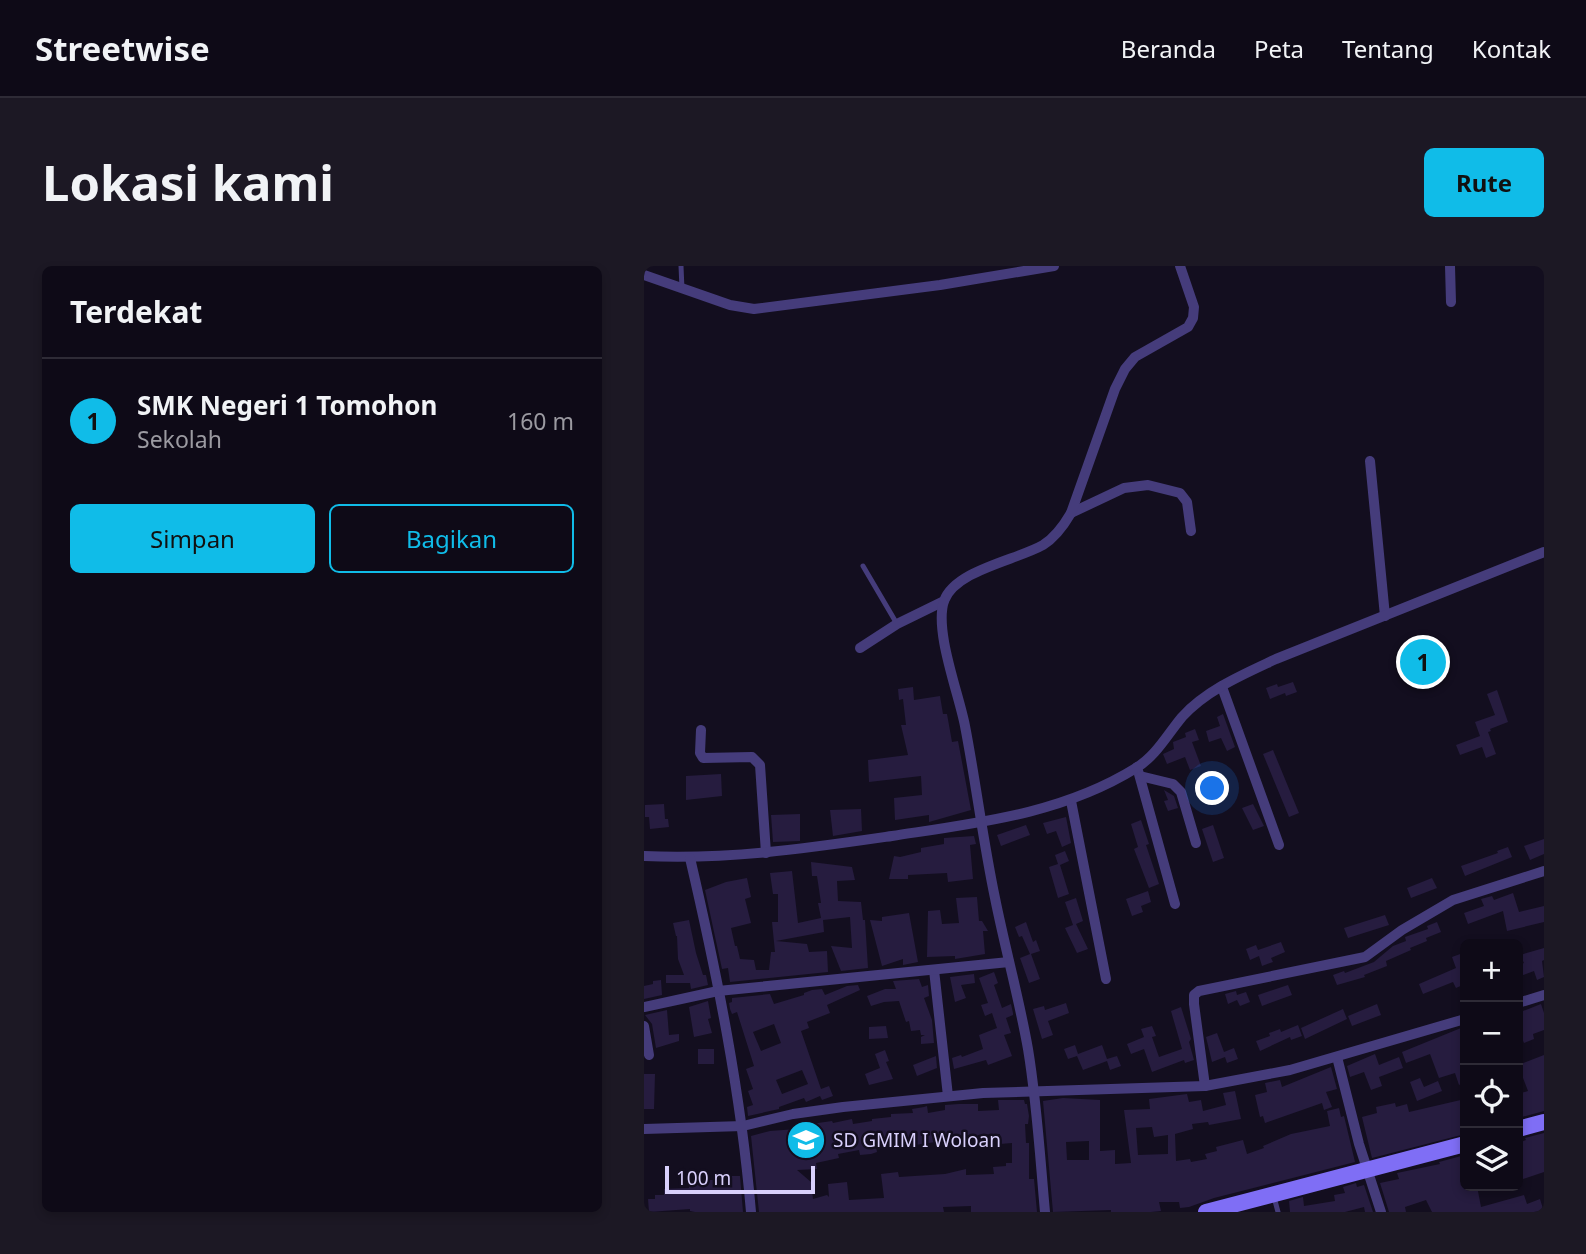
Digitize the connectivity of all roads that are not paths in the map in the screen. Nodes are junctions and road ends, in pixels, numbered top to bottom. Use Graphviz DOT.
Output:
graph roads {
  1 [pos="681,266"];
  2 [pos="1054,266"];
  3 [pos="1180,266"];
  4 [pos="1450,266"];
  5 [pos="644,275"];
  6 [pos="682,289"];
  7 [pos="1451,302"];
  8 [pos="1370,461"];
  9 [pos="1071,513"];
  10 [pos="1191,531"];
  11 [pos="1544,552"];
  12 [pos="863,566"];
  13 [pos="944,601"];
  14 [pos="1385,616"];
  15 [pos="897,625"];
  16 [pos="860,648"];
  17 [pos="1222,687"];
  18 [pos="701,730"];
  19 [pos="1139,772"];
  20 [pos="1071,801"];
  21 [pos="981,823"];
  22 [pos="1196,843"];
  23 [pos="1279,845"];
  24 [pos="766,853"];
  25 [pos="644,856"];
  26 [pos="690,858"];
  27 [pos="1544,871"];
  28 [pos="1175,904"];
  29 [pos="1009,962"];
  30 [pos="934,970"];
  31 [pos="1106,979"];
  32 [pos="718,991"];
  33 [pos="1544,995"];
  34 [pos="1521,1002"];
  35 [pos="644,1007"];
  36 [pos="1460,1020"];
  37 [pos="644,1026"];
  38 [pos="649,1055"];
  39 [pos="1337,1057"];
  40 [pos="1205,1086"];
  41 [pos="1034,1091"];
  42 [pos="948,1096"];
  43 [pos="1544,1122"];
  44 [pos="743,1126"];
  45 [pos="1522,1128"];
  46 [pos="644,1129"];
  47 [pos="1460,1145"];
  48 [pos="1367,1169"];
  49 [pos="1273,1194"];
  50 [pos="751,1212"];
  51 [pos="1045,1212"];
  52 [pos="1206,1212"];
  53 [pos="1278,1212"];
  54 [pos="1381,1212"];
  1 -- 6 [label="lane"];
  2 -- 6 [label="street"];
  3 -- 9 [label="street"];
  4 -- 7 [label="street"];
  5 -- 6 [label="street"];
  8 -- 14 [label="street"];
  9 -- 10 [label="street"];
  9 -- 13 [label="street"];
  11 -- 14 [label="street"];
  12 -- 15 [label="lane"];
  13 -- 15 [label="street"];
  13 -- 21 [label="street"];
  14 -- 17 [label="street"];
  15 -- 16 [label="street"];
  17 -- 19 [label="street"];
  17 -- 23 [label="street"];
  18 -- 24 [label="street"];
  19 -- 20 [label="street"];
  19 -- 22 [label="street"];
  19 -- 28 [label="street"];
  20 -- 21 [label="street"];
  20 -- 31 [label="street"];
  21 -- 24 [label="street"];
  21 -- 29 [label="street"];
  24 -- 26 [label="street"];
  25 -- 26 [label="street"];
  26 -- 32 [label="street"];
  27 -- 40 [label="street"];
  29 -- 30 [label="street"];
  29 -- 41 [label="street"];
  30 -- 32 [label="street"];
  30 -- 42 [label="street"];
  32 -- 35 [label="street"];
  32 -- 44 [label="street"];
  33 -- 34 [label="street"];
  36 -- 39 [label="street"];
  37 -- 38 [label="street"];
  39 -- 40 [label="street"];
  39 -- 48 [label="street"];
  40 -- 41 [label="street"];
  41 -- 42 [label="street"];
  41 -- 51 [label="street"];
  42 -- 44 [label="street"];
  43 -- 45 [label="main road"];
  44 -- 46 [label="street"];
  44 -- 50 [label="street"];
  47 -- 48 [label="main road"];
  48 -- 49 [label="main road"];
  48 -- 54 [label="street"];
  49 -- 52 [label="main road"];
  49 -- 53 [label="lane"];
}
